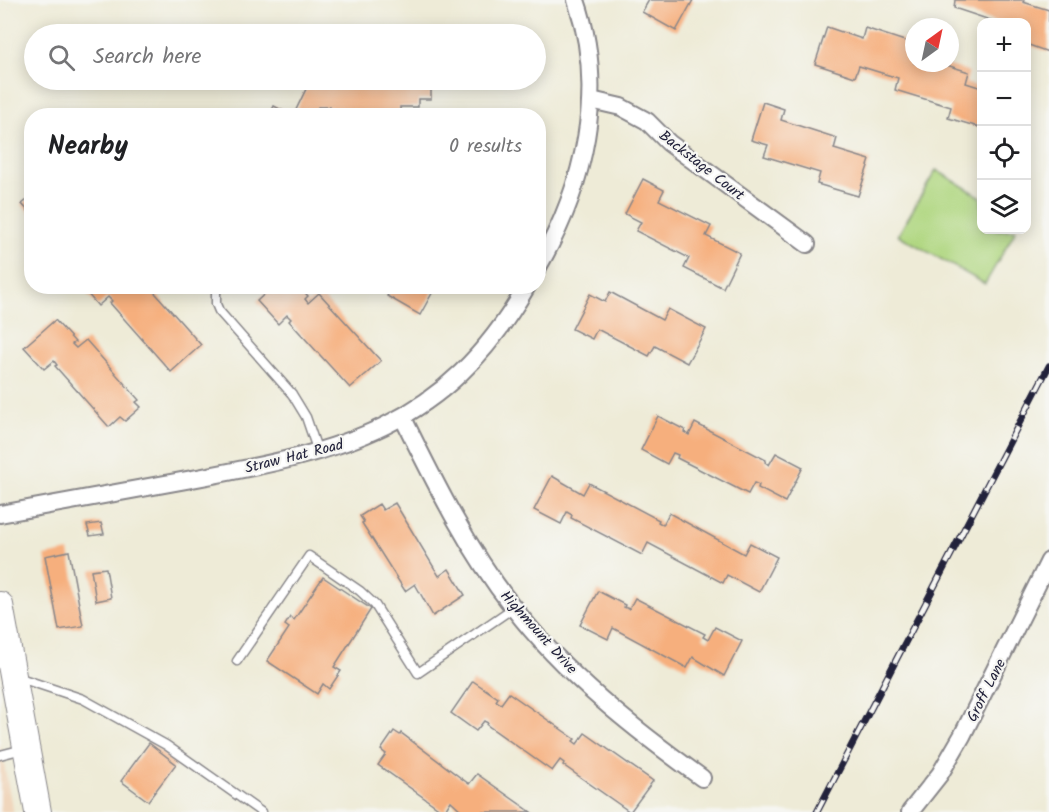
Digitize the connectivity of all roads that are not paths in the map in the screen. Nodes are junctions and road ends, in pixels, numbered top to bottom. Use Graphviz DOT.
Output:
graph roads {
  1 [pos="576,0"];
  2 [pos="591,100"];
  3 [pos="807,244"];
  4 [pos="546,252"];
  5 [pos="216,294"];
  6 [pos="522,294"];
  7 [pos="404,418"];
  8 [pos="318,452"];
  9 [pos="0,514"];
  10 [pos="1049,561"];
  11 [pos="0,605"];
  12 [pos="513,608"];
  13 [pos="237,661"];
  14 [pos="14,676"];
  15 [pos="26,749"];
  16 [pos="0,755"];
  17 [pos="702,778"];
  18 [pos="38,812"];
  19 [pos="261,812"];
  20 [pos="910,812"];
  1 -- 2 [label="street"];
  2 -- 3 [label="street, Backstage Court"];
  2 -- 4 [label="street"];
  5 -- 8 [label="lane"];
  6 -- 7 [label="street, Straw Hat Road"];
  7 -- 8 [label="street, Straw Hat Road"];
  7 -- 12 [label="street, Highmount Drive"];
  8 -- 9 [label="street, Straw Hat Road"];
  10 -- 20 [label="street, Groff Lane"];
  11 -- 14 [label="main road"];
  12 -- 13 [label="lane"];
  12 -- 17 [label="street, Highmount Drive"];
  14 -- 15 [label="main road"];
  14 -- 19 [label="lane"];
  15 -- 16 [label="lane"];
  15 -- 18 [label="main road"];
}
